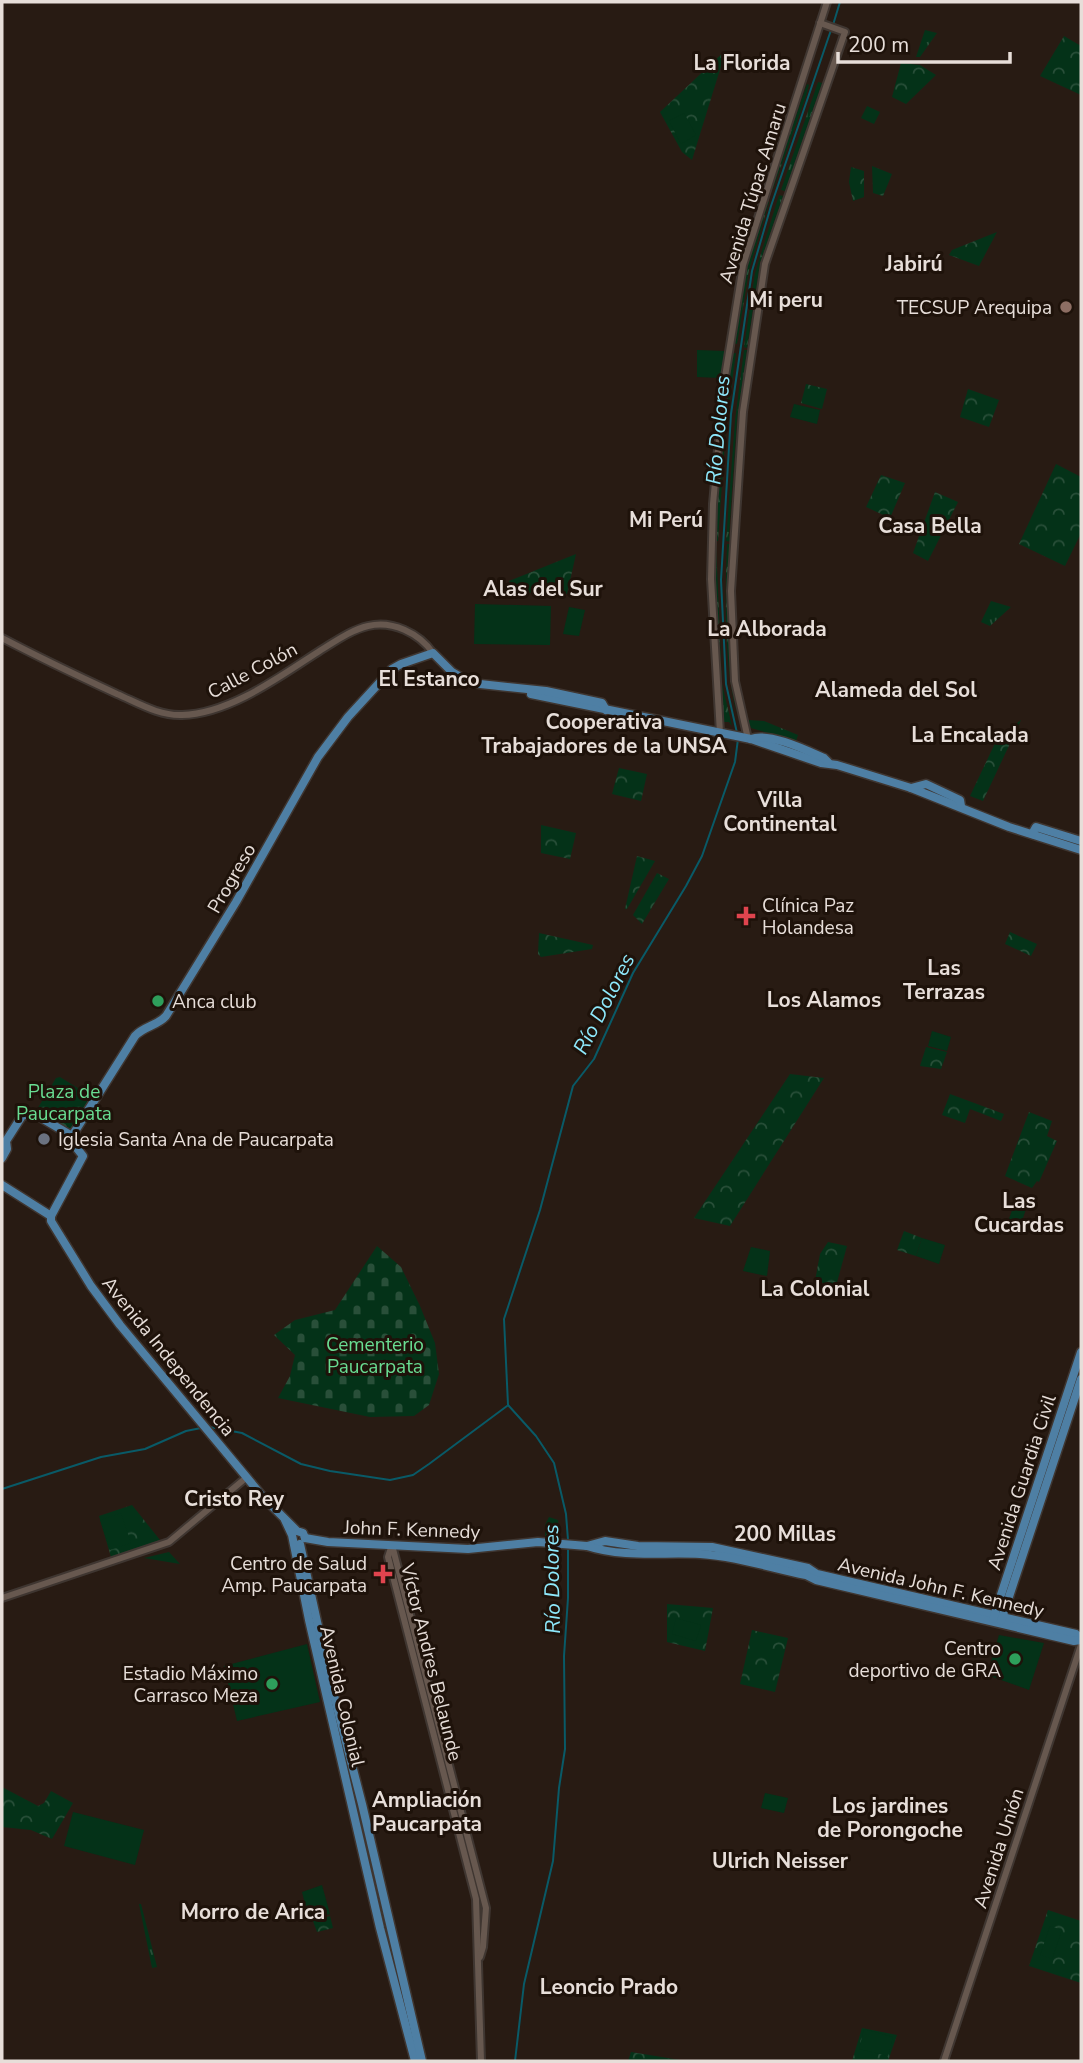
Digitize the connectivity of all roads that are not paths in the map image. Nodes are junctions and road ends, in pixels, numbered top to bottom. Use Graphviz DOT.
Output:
graph roads {
  1 [pos="827,2"];
  2 [pos="822,24"];
  3 [pos="2,638"];
  4 [pos="433,653"];
  5 [pos="720,733"];
  6 [pos="743,738"];
  7 [pos="1032,834"];
  8 [pos="1081,841"];
  9 [pos="1081,850"];
  10 [pos="72,1136"];
  11 [pos="2,1158"];
  12 [pos="2,1185"];
  13 [pos="51,1216"];
  14 [pos="1081,1352"];
  15 [pos="1081,1379"];
  16 [pos="247,1477"];
  17 [pos="297,1538"];
  18 [pos="392,1545"];
  19 [pos="560,1545"];
  20 [pos="2,1598"];
  21 [pos="997,1619"];
  22 [pos="1081,1641"];
  23 [pos="415,2061"];
  24 [pos="422,2061"];
  25 [pos="481,2061"];
  26 [pos="944,2061"];
  1 -- 2 [label="street, Avenida Túpac Amaru"];
  2 -- 5 [label="street, Avenida Túpac Amaru"];
  2 -- 6 [label="street, Avenida Túpac Amaru"];
  3 -- 4 [label="street, Calle Colón"];
  4 -- 5 [label="main road"];
  4 -- 10 [label="main road, Progreso"];
  5 -- 6 [label="main road"];
  6 -- 7 [label="main road"];
  7 -- 8 [label="main road"];
  7 -- 9 [label="main road"];
  10 -- 11 [label="main road"];
  10 -- 13 [label="main road"];
  12 -- 13 [label="main road"];
  13 -- 16 [label="main road, Avenida Independencia"];
  14 -- 21 [label="main road, Avenida Guardia Civil"];
  15 -- 21 [label="main road, Avenida Guardia Civil"];
  16 -- 17 [label="main road, Avenida Independencia"];
  16 -- 20 [label="street"];
  17 -- 18 [label="main road, John F. Kennedy"];
  17 -- 23 [label="main road, Avenida Colonial"];
  17 -- 24 [label="main road, Avenida Colonial"];
  18 -- 19 [label="main road, John F. Kennedy"];
  18 -- 25 [label="street, Víctor Andres Belaunde"];
  19 -- 21 [label="main road, Avenida John F. Kennedy"];
  21 -- 22 [label="main road, Avenida John F. Kennedy"];
  22 -- 26 [label="street, Avenida Unión"];
}
